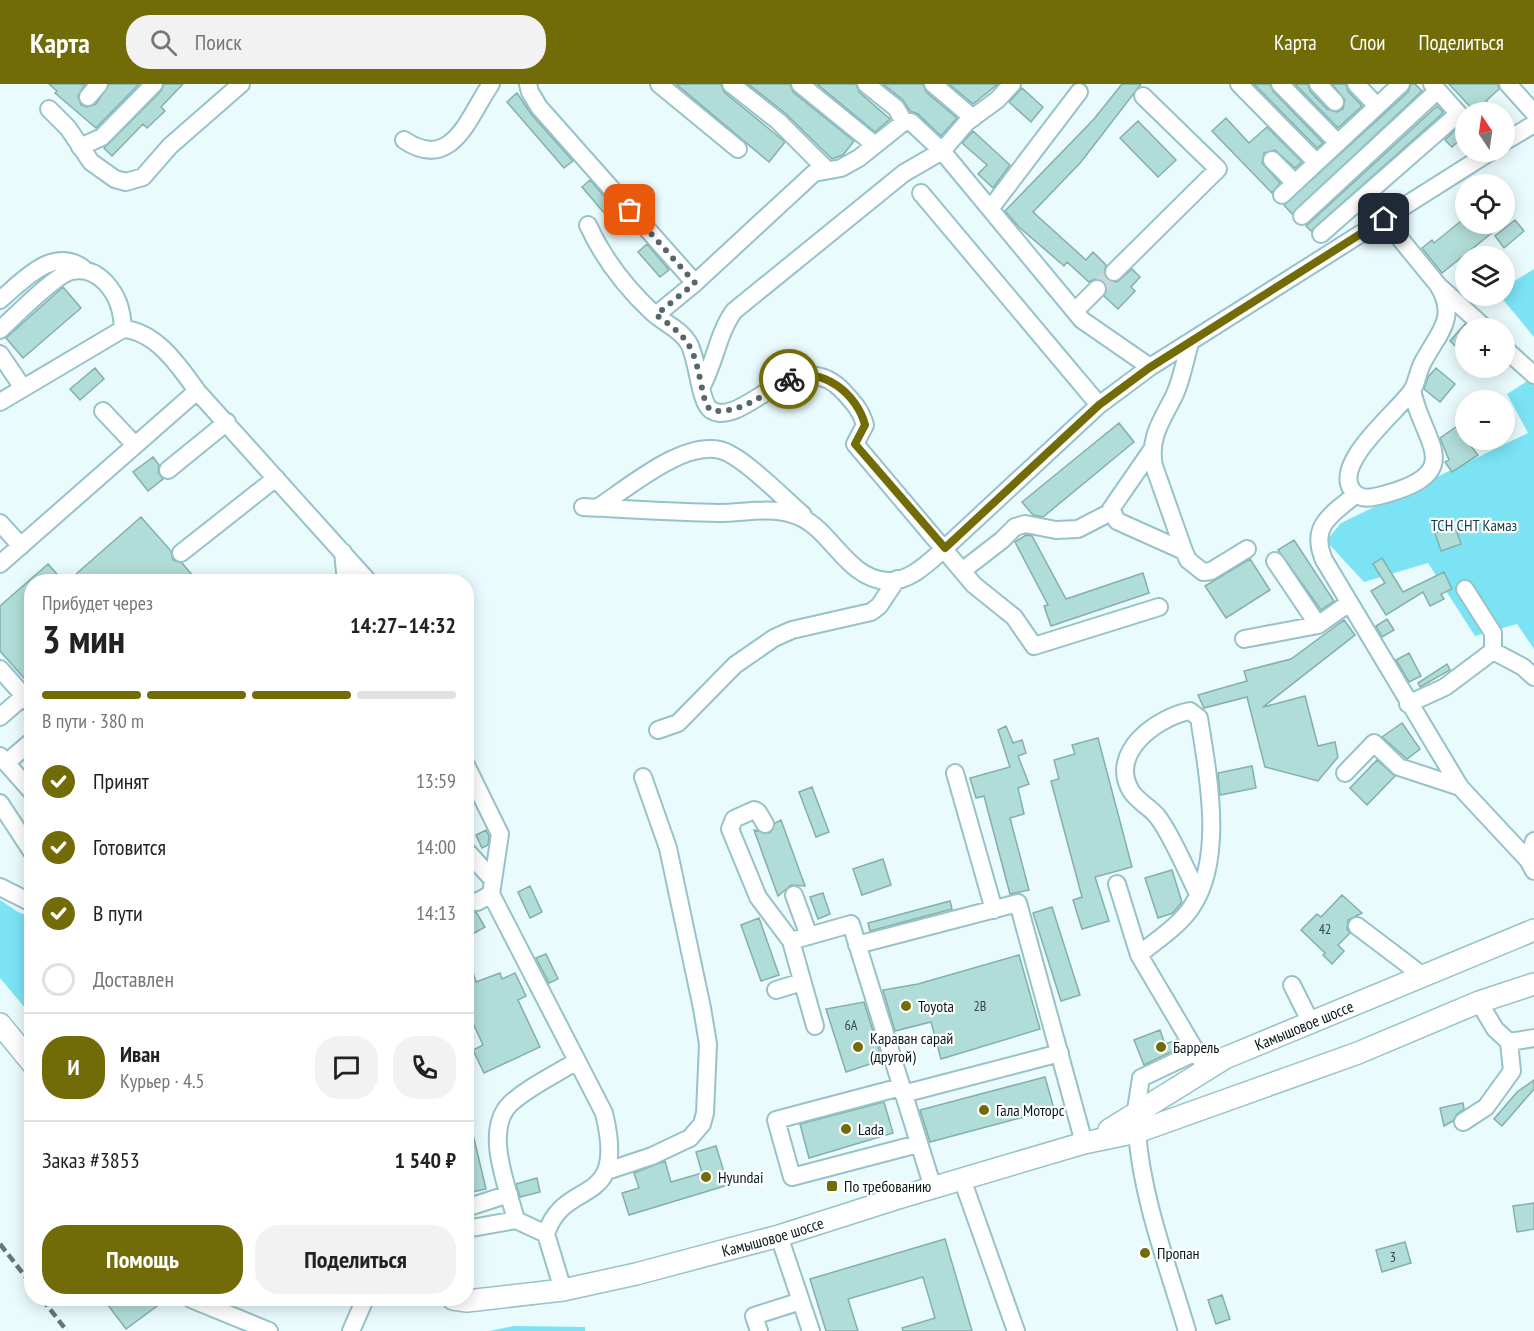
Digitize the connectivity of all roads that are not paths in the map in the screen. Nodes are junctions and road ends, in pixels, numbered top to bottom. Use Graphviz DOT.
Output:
graph roads {
  1 [pos="99,84"];
  2 [pos="154,84"];
  3 [pos="241,84"];
  4 [pos="528,84"];
  5 [pos="659,84"];
  6 [pos="731,84"];
  7 [pos="800,84"];
  8 [pos="866,84"];
  9 [pos="933,84"];
  10 [pos="1239,84"];
  11 [pos="1281,84"];
  12 [pos="1318,84"];
  13 [pos="1356,84"];
  14 [pos="1508,84"];
  15 [pos="1008,85"];
  16 [pos="1397,85"];
  17 [pos="486,86"];
  18 [pos="1435,87"];
  19 [pos="1079,92"];
  20 [pos="1143,96"];
  21 [pos="87,98"];
  22 [pos="1335,102"];
  23 [pos="1377,106"];
  24 [pos="50,110"];
  25 [pos="1455,110"];
  26 [pos="973,118"];
  27 [pos="904,122"];
  28 [pos="1534,122"];
  29 [pos="1455,124"];
  30 [pos="1515,135"];
  31 [pos="404,140"];
  32 [pos="1338,143"];
  33 [pos="875,145"];
  34 [pos="80,147"];
  35 [pos="738,149"];
  36 [pos="942,151"];
  37 [pos="1272,159"];
  38 [pos="1316,162"];
  39 [pos="1474,162"];
  40 [pos="826,169"];
  41 [pos="1295,183"];
  42 [pos="921,193"];
  43 [pos="1282,195"];
  44 [pos="990,209"];
  45 [pos="1302,216"];
  46 [pos="1384,219"];
  47 [pos="588,225"];
  48 [pos="1321,234"];
  49 [pos="85,270"];
  50 [pos="1114,272"];
  51 [pos="695,283"];
  52 [pos="1438,285"];
  53 [pos="1097,290"];
  54 [pos="0,300"];
  55 [pos="1075,311"];
  56 [pos="656,315"];
  57 [pos="1474,318"];
  58 [pos="123,328"];
  59 [pos="0,330"];
  60 [pos="1190,343"];
  61 [pos="0,354"];
  62 [pos="1515,358"];
  63 [pos="1149,368"];
  64 [pos="1534,375"];
  65 [pos="702,386"];
  66 [pos="23,388"];
  67 [pos="1412,390"];
  68 [pos="197,392"];
  69 [pos="0,402"];
  70 [pos="1099,405"];
  71 [pos="103,411"];
  72 [pos="226,422"];
  73 [pos="135,445"];
  74 [pos="1151,451"];
  75 [pos="168,470"];
  76 [pos="276,478"];
  77 [pos="1356,494"];
  78 [pos="1111,512"];
  79 [pos="810,522"];
  80 [pos="0,523"];
  81 [pos="21,546"];
  82 [pos="945,548"];
  83 [pos="1247,549"];
  84 [pos="343,551"];
  85 [pos="1184,551"];
  86 [pos="181,553"];
  87 [pos="1275,561"];
  88 [pos="0,564"];
  89 [pos="962,571"];
  90 [pos="345,574"];
  91 [pos="362,574"];
  92 [pos="897,579"];
  93 [pos="1465,589"];
  94 [pos="1349,603"];
  95 [pos="1159,607"];
  96 [pos="1318,625"];
  97 [pos="1244,639"];
  98 [pos="1493,651"];
  99 [pos="0,669"];
  100 [pos="1534,677"];
  101 [pos="24,696"];
  102 [pos="24,703"];
  103 [pos="1408,704"];
  104 [pos="0,717"];
  105 [pos="658,730"];
  106 [pos="24,746"];
  107 [pos="3,759"];
  108 [pos="955,773"];
  109 [pos="1346,773"];
  110 [pos="643,777"];
  111 [pos="474,781"];
  112 [pos="24,783"];
  113 [pos="1460,787"];
  114 [pos="0,803"];
  115 [pos="765,824"];
  116 [pos="24,840"];
  117 [pos="1534,841"];
  118 [pos="474,861"];
  119 [pos="1531,866"];
  120 [pos="1117,884"];
  121 [pos="0,887"];
  122 [pos="492,887"];
  123 [pos="1198,894"];
  124 [pos="794,895"];
  125 [pos="24,899"];
  126 [pos="474,902"];
  127 [pos="994,910"];
  128 [pos="1357,926"];
  129 [pos="1534,930"];
  130 [pos="809,936"];
  131 [pos="791,941"];
  132 [pos="857,945"];
  133 [pos="1139,955"];
  134 [pos="1423,976"];
  135 [pos="802,982"];
  136 [pos="1534,984"];
  137 [pos="1292,985"];
  138 [pos="776,990"];
  139 [pos="1479,1002"];
  140 [pos="1311,1023"];
  141 [pos="0,1024"];
  142 [pos="815,1026"];
  143 [pos="1534,1038"];
  144 [pos="1509,1042"];
  145 [pos="24,1053"];
  146 [pos="1060,1053"];
  147 [pos="577,1061"];
  148 [pos="1203,1061"];
  149 [pos="902,1090"];
  150 [pos="1463,1122"];
  151 [pos="1136,1124"];
  152 [pos="1084,1143"];
  153 [pos="918,1144"];
  154 [pos="607,1171"];
  155 [pos="962,1179"];
  156 [pos="933,1188"];
  157 [pos="509,1194"];
  158 [pos="474,1205"];
  159 [pos="516,1220"];
  160 [pos="474,1228"];
  161 [pos="546,1234"];
  162 [pos="779,1236"];
  163 [pos="563,1290"];
  164 [pos="474,1300"];
  165 [pos="801,1301"];
  166 [pos="208,1306"];
  167 [pos="362,1306"];
  168 [pos="269,1331"];
  169 [pos="351,1331"];
  170 [pos="759,1331"];
  171 [pos="811,1331"];
  172 [pos="1016,1331"];
  173 [pos="1187,1331"];
  1 -- 21 [label="lane"];
  2 -- 34 [label="lane"];
  3 -- 34 [label="lane"];
  4 -- 51 [label="lane"];
  5 -- 35 [label="lane"];
  6 -- 40 [label="lane"];
  7 -- 33 [label="lane"];
  8 -- 27 [label="lane"];
  9 -- 26 [label="lane"];
  10 -- 38 [label="lane"];
  11 -- 32 [label="lane"];
  12 -- 22 [label="lane"];
  13 -- 23 [label="lane"];
  14 -- 28 [label="lane"];
  15 -- 26 [label="lane"];
  16 -- 23 [label="lane"];
  17 -- 31 [label="lane"];
  18 -- 25 [label="lane"];
  18 -- 45 [label="lane"];
  19 -- 44 [label="lane"];
  20 -- 50 [label="lane"];
  23 -- 32 [label="lane"];
  24 -- 34 [label="lane"];
  26 -- 36 [label="lane"];
  27 -- 33 [label="lane"];
  27 -- 36 [label="lane"];
  28 -- 30 [label="lane"];
  29 -- 48 [label="lane"];
  32 -- 38 [label="lane"];
  33 -- 40 [label="lane"];
  36 -- 44 [label="lane"];
  36 -- 65 [label="lane"];
  37 -- 41 [label="lane"];
  38 -- 41 [label="lane"];
  39 -- 46 [label="lane"];
  40 -- 51 [label="lane"];
  41 -- 43 [label="lane"];
  42 -- 70 [label="lane"];
  44 -- 55 [label="lane"];
  46 -- 52 [label="lane"];
  46 -- 60 [label="lane"];
  47 -- 56 [label="lane"];
  49 -- 54 [label="lane"];
  49 -- 58 [label="lane"];
  49 -- 59 [label="lane"];
  51 -- 56 [label="lane"];
  52 -- 57 [label="lane"];
  52 -- 67 [label="lane"];
  53 -- 55 [label="lane"];
  55 -- 63 [label="lane"];
  56 -- 65 [label="lane"];
  58 -- 66 [label="lane"];
  58 -- 68 [label="lane"];
  60 -- 63 [label="lane"];
  60 -- 74 [label="lane"];
  61 -- 66 [label="lane"];
  62 -- 64 [label="lane"];
  63 -- 70 [label="lane"];
  65 -- 82 [label="lane"];
  66 -- 69 [label="lane"];
  67 -- 77 [label="lane"];
  67 -- 77 [label="lane"];
  68 -- 72 [label="lane"];
  68 -- 73 [label="lane"];
  70 -- 82 [label="lane"];
  71 -- 73 [label="lane"];
  72 -- 75 [label="lane"];
  72 -- 76 [label="lane"];
  73 -- 81 [label="lane"];
  74 -- 78 [label="lane"];
  74 -- 85 [label="lane"];
  76 -- 84 [label="lane"];
  76 -- 86 [label="lane"];
  77 -- 94 [label="lane"];
  78 -- 85 [label="lane"];
  78 -- 89 [label="lane"];
  79 -- 79 [label="lane"];
  79 -- 92 [label="lane"];
  80 -- 81 [label="lane"];
  81 -- 88 [label="lane"];
  82 -- 89 [label="lane"];
  82 -- 92 [label="lane"];
  83 -- 85 [label="lane"];
  84 -- 90 [label="lane"];
  84 -- 91 [label="lane"];
  87 -- 96 [label="lane"];
  89 -- 95 [label="lane"];
  92 -- 105 [label="lane"];
  93 -- 98 [label="lane"];
  94 -- 96 [label="lane"];
  94 -- 103 [label="lane"];
  96 -- 97 [label="lane"];
  98 -- 100 [label="lane"];
  98 -- 103 [label="lane"];
  99 -- 101 [label="lane"];
  102 -- 104 [label="lane"];
  103 -- 113 [label="lane"];
  106 -- 107 [label="lane"];
  107 -- 112 [label="lane"];
  108 -- 127 [label="lane"];
  109 -- 113 [label="lane"];
  110 -- 154 [label="lane"];
  111 -- 122 [label="lane"];
  113 -- 119 [label="lane"];
  114 -- 116 [label="lane"];
  115 -- 131 [label="lane"];
  117 -- 119 [label="lane"];
  118 -- 122 [label="lane"];
  120 -- 133 [label="lane"];
  121 -- 125 [label="lane"];
  122 -- 126 [label="lane"];
  122 -- 147 [label="lane"];
  123 -- 123 [label="lane"];
  123 -- 133 [label="lane"];
  124 -- 130 [label="lane"];
  127 -- 132 [label="lane"];
  127 -- 146 [label="lane"];
  128 -- 134 [label="lane"];
  129 -- 134 [label="main road, Камышовое шоссе"];
  130 -- 131 [label="lane"];
  130 -- 132 [label="lane"];
  131 -- 135 [label="lane"];
  132 -- 149 [label="lane"];
  133 -- 148 [label="lane"];
  134 -- 140 [label="main road, Камышовое шоссе"];
  135 -- 138 [label="lane"];
  135 -- 142 [label="lane"];
  136 -- 139 [label="main road, Камышовое шоссе"];
  137 -- 140 [label="lane"];
  139 -- 144 [label="lane"];
  139 -- 151 [label="main road, Камышовое шоссе"];
  140 -- 148 [label="main road, Камышовое шоссе"];
  141 -- 145 [label="main road"];
  143 -- 144 [label="lane"];
  144 -- 150 [label="lane"];
  146 -- 149 [label="lane"];
  146 -- 152 [label="lane"];
  147 -- 154 [label="lane"];
  147 -- 157 [label="lane"];
  148 -- 151 [label="main road, Камышовое шоссе"];
  148 -- 151 [label="lane"];
  149 -- 153 [label="lane"];
  149 -- 153 [label="lane"];
  151 -- 152 [label="main road, Камышовое шоссе"];
  151 -- 173 [label="lane"];
  152 -- 155 [label="main road, Камышовое шоссе"];
  153 -- 156 [label="lane"];
  154 -- 161 [label="lane"];
  155 -- 156 [label="main road, Камышовое шоссе"];
  155 -- 172 [label="lane"];
  156 -- 162 [label="main road, Камышовое шоссе"];
  157 -- 158 [label="lane"];
  157 -- 159 [label="lane"];
  159 -- 160 [label="lane"];
  159 -- 161 [label="lane"];
  161 -- 163 [label="lane"];
  162 -- 163 [label="main road, Камышовое шоссе"];
  162 -- 165 [label="lane"];
  163 -- 164 [label="main road, Камышовое шоссе"];
  165 -- 170 [label="lane"];
  165 -- 171 [label="lane"];
  166 -- 168 [label="lane"];
  167 -- 169 [label="lane"];
}
